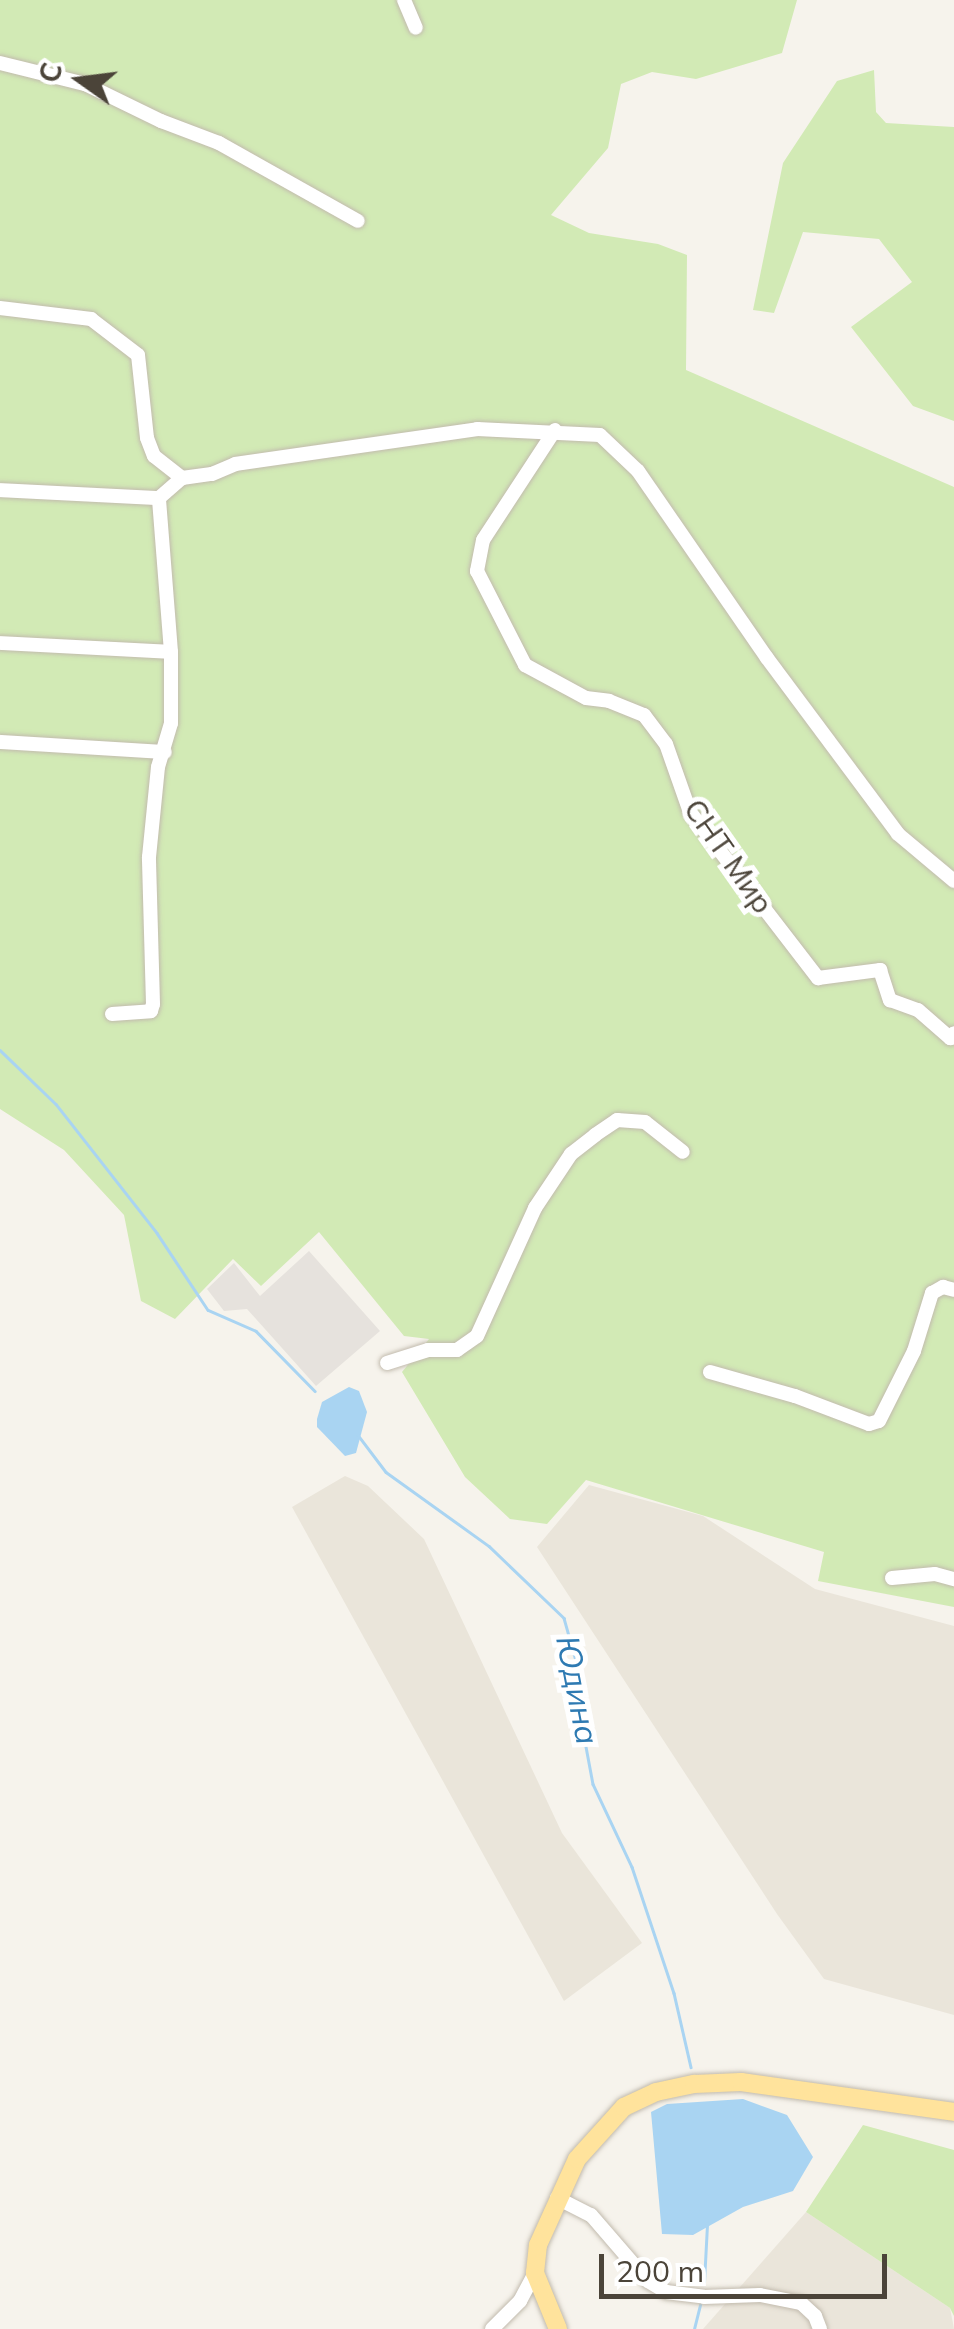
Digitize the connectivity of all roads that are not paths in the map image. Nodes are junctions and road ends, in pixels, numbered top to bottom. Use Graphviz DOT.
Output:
graph roads {
  1 [pos="404,0"];
  2 [pos="416,28"];
  3 [pos="0,64"];
  4 [pos="358,221"];
  5 [pos="0,308"];
  6 [pos="555,430"];
  7 [pos="182,478"];
  8 [pos="0,490"];
  9 [pos="159,498"];
  10 [pos="0,643"];
  11 [pos="171,652"];
  12 [pos="0,742"];
  13 [pos="165,752"];
  14 [pos="954,880"];
  15 [pos="112,1014"];
  16 [pos="954,1032"];
  17 [pos="683,1152"];
  18 [pos="954,1290"];
  19 [pos="387,1363"];
  20 [pos="710,1372"];
  21 [pos="892,1578"];
  22 [pos="954,1579"];
  23 [pos="954,2112"];
  24 [pos="557,2198"];
  25 [pos="535,2274"];
  26 [pos="492,2329"];
  27 [pos="558,2329"];
  28 [pos="820,2329"];
  1 -- 2 [label="street"];
  3 -- 4 [label="street"];
  5 -- 7 [label="street"];
  6 -- 7 [label="street"];
  6 -- 14 [label="street"];
  6 -- 16 [label="street, СНТ Мир"];
  7 -- 9 [label="street"];
  8 -- 9 [label="street"];
  9 -- 11 [label="street"];
  10 -- 11 [label="street"];
  11 -- 13 [label="street"];
  12 -- 13 [label="street"];
  13 -- 15 [label="street"];
  17 -- 19 [label="street"];
  18 -- 20 [label="street"];
  21 -- 22 [label="street"];
  23 -- 24 [label="main road"];
  24 -- 25 [label="main road"];
  24 -- 28 [label="street"];
  25 -- 26 [label="street"];
  25 -- 27 [label="main road"];
}
